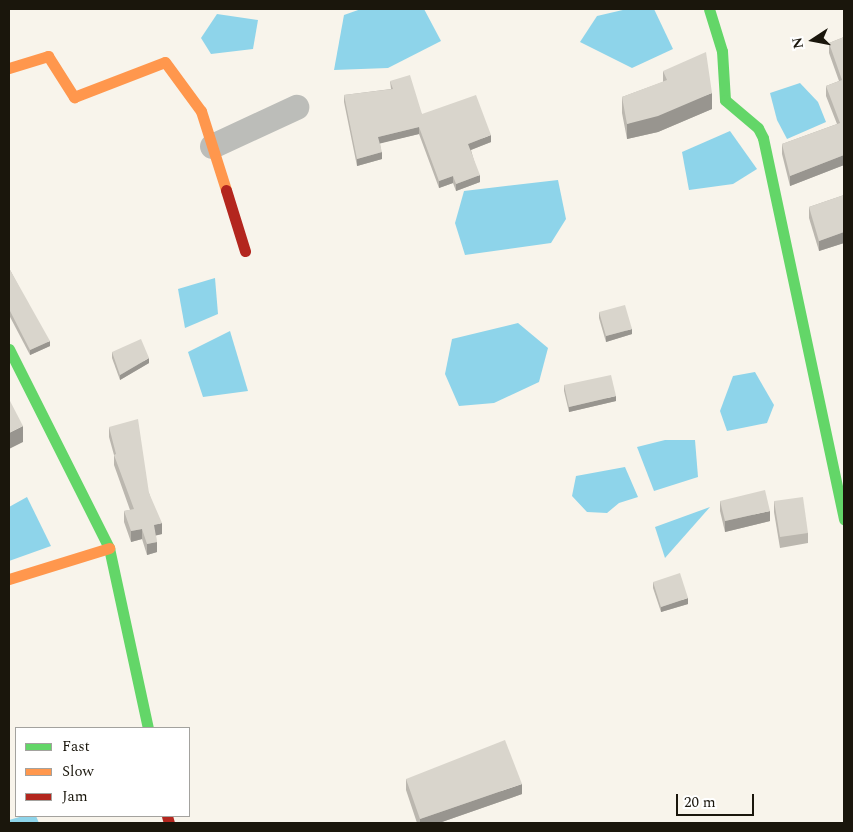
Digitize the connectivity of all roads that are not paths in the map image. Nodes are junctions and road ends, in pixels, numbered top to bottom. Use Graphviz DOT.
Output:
graph roads {
  1 [pos="710,9"];
  2 [pos="9,68"];
  3 [pos="296,107"];
  4 [pos="212,146"];
  5 [pos="245,251"];
  6 [pos="9,349"];
  7 [pos="844,520"];
  8 [pos="109,548"];
  9 [pos="9,579"];
  10 [pos="148,727"];
  1 -- 7 [label="street"];
  2 -- 4 [label="street"];
  3 -- 4 [label="street"];
  4 -- 5 [label="street"];
  6 -- 8 [label="street"];
  8 -- 9 [label="street"];
  8 -- 10 [label="street"];
}
